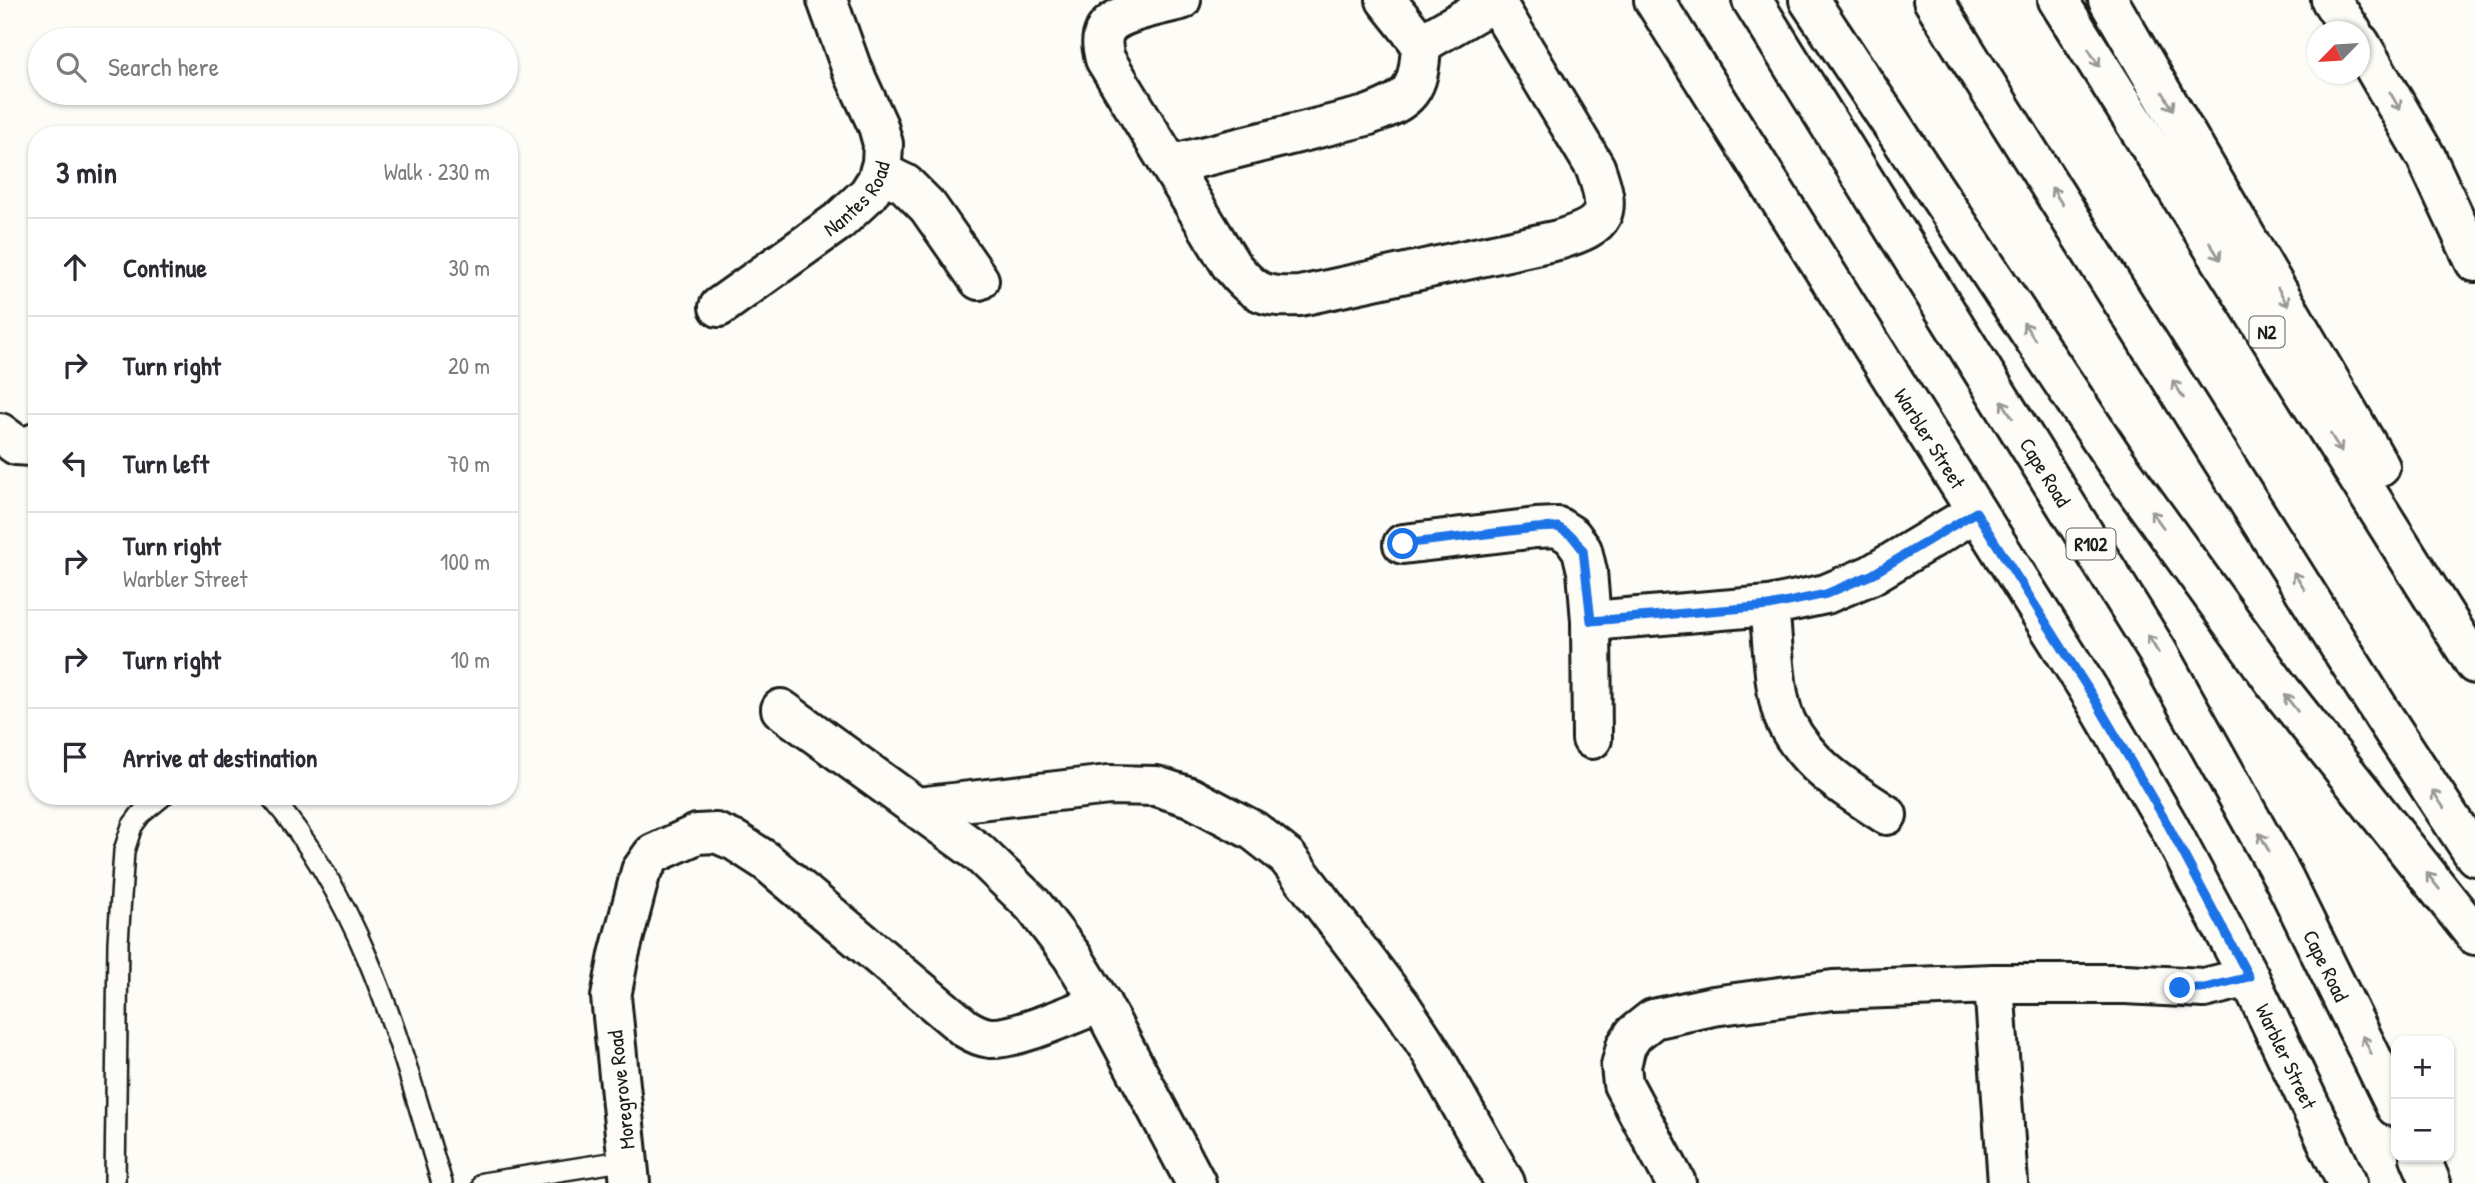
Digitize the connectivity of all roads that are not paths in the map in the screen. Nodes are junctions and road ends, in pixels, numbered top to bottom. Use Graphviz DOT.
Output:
graph roads {
  1 [pos="827,0"];
  2 [pos="1181,0"];
  3 [pos="1386,0"];
  4 [pos="1495,0"];
  5 [pos="1654,0"];
  6 [pos="1752,0"];
  7 [pos="1809,0"];
  8 [pos="1933,0"];
  9 [pos="2058,0"];
  10 [pos="2108,0"];
  11 [pos="2331,0"];
  12 [pos="2345,21"];
  13 [pos="1422,44"];
  14 [pos="2370,60"];
  15 [pos="1170,165"];
  16 [pos="880,172"];
  17 [pos="2475,262"];
  18 [pos="979,280"];
  19 [pos="719,307"];
  20 [pos="0,433"];
  21 [pos="28,446"];
  22 [pos="1976,512"];
  23 [pos="1403,544"];
  24 [pos="1769,606"];
  25 [pos="1591,621"];
  26 [pos="2475,632"];
  27 [pos="2475,664"];
  28 [pos="781,709"];
  29 [pos="1592,739"];
  30 [pos="152,805"];
  31 [pos="277,805"];
  32 [pos="918,807"];
  33 [pos="1887,815"];
  34 [pos="2475,856"];
  35 [pos="2475,934"];
  36 [pos="2249,977"];
  37 [pos="1994,984"];
  38 [pos="1101,1003"];
  39 [pos="2392,1099"];
  40 [pos="2422,1162"];
  41 [pos="629,1172"];
  42 [pos="115,1183"];
  43 [pos="442,1183"];
  44 [pos="483,1183"];
  45 [pos="1196,1183"];
  46 [pos="1505,1183"];
  47 [pos="1676,1183"];
  48 [pos="2008,1183"];
  49 [pos="2347,1183"];
  50 [pos="2431,1183"];
  1 -- 16 [label="main road, Nantes Road"];
  2 -- 15 [label="main road"];
  3 -- 13 [label="main road"];
  4 -- 13 [label="main road"];
  4 -- 15 [label="main road"];
  5 -- 22 [label="main road, Warbler Street"];
  39 -- 6 [label="main road, Cape Road / R102, one-way"];
  35 -- 7 [label="main road, one-way"];
  34 -- 8 [label="main road, one-way"];
  9 -- 27 [label="main road, N2, one-way"];
  10 -- 26 [label="main road, one-way"];
  11 -- 12 [label="main road"];
  13 -- 15 [label="main road"];
  14 -- 17 [label="main road, one-way"];
  16 -- 18 [label="main road"];
  16 -- 19 [label="main road, Nantes Road"];
  20 -- 21 [label="main road"];
  22 -- 24 [label="main road"];
  22 -- 36 [label="main road, Warbler Street"];
  23 -- 25 [label="main road"];
  24 -- 25 [label="main road"];
  24 -- 33 [label="main road"];
  25 -- 29 [label="main road"];
  28 -- 32 [label="main road"];
  30 -- 42 [label="lane"];
  31 -- 43 [label="lane"];
  32 -- 38 [label="main road"];
  32 -- 46 [label="main road"];
  36 -- 37 [label="main road"];
  36 -- 49 [label="main road, Warbler Street"];
  37 -- 47 [label="main road"];
  37 -- 48 [label="main road"];
  38 -- 41 [label="main road, Moregrove Road"];
  38 -- 45 [label="main road"];
  40 -- 50 [label="main road"];
  41 -- 44 [label="lane"];
}
